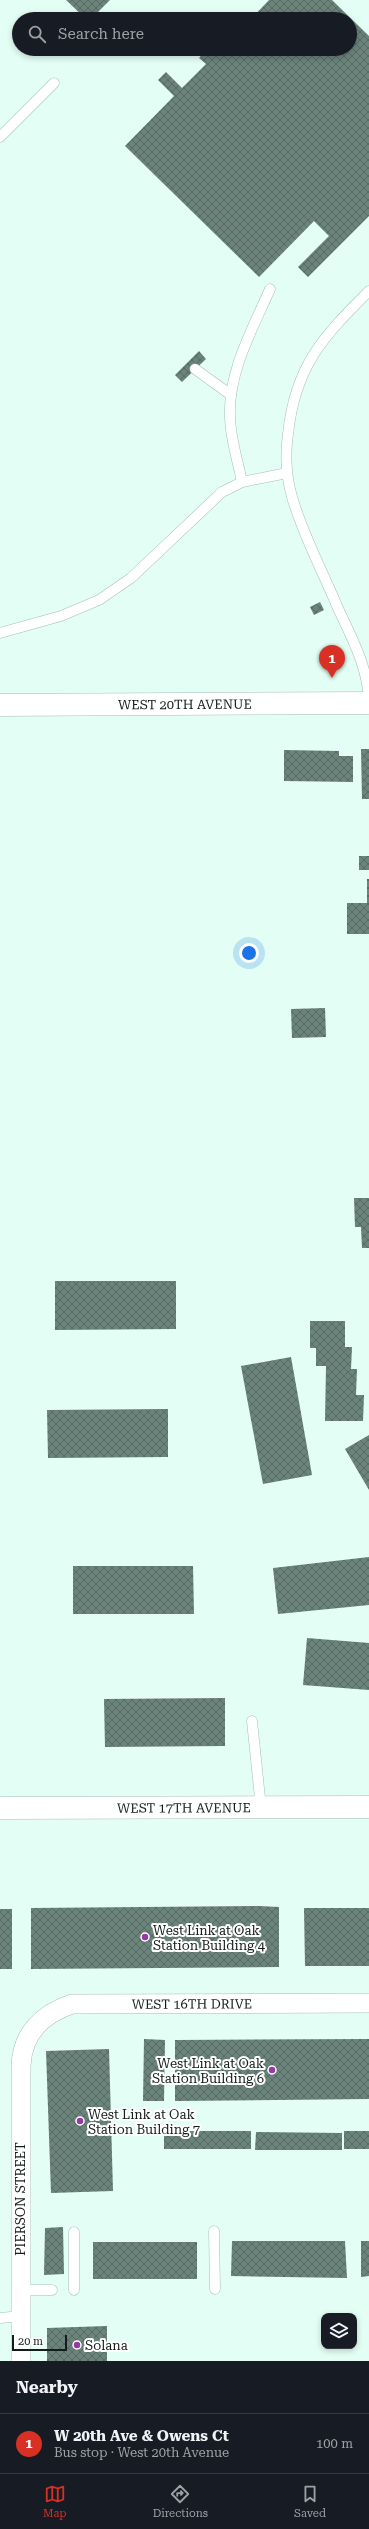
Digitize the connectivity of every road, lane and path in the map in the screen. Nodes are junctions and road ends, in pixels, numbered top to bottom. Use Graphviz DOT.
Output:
graph roads {
  1 [pos="54,83"];
  2 [pos="0,137"];
  3 [pos="270,288"];
  4 [pos="369,290"];
  5 [pos="195,369"];
  6 [pos="231,395"];
  7 [pos="287,473"];
  8 [pos="242,482"];
  9 [pos="0,633"];
  10 [pos="369,703"];
  11 [pos="0,705"];
  12 [pos="252,1721"];
  13 [pos="369,1807"];
  14 [pos="0,1808"];
  15 [pos="261,1808"];
  16 [pos="369,2004"];
  17 [pos="27,2038"];
  18 [pos="214,2231"];
  19 [pos="74,2232"];
  20 [pos="215,2289"];
  21 [pos="20,2290"];
  22 [pos="52,2290"];
  23 [pos="74,2290"];
  24 [pos="21,2316"];
  25 [pos="0,2318"];
  26 [pos="20,2361"];
  1 -- 2 [label="lane"];
  3 -- 6 [label="lane"];
  4 -- 7 [label="lane"];
  5 -- 6 [label="lane"];
  6 -- 8 [label="lane"];
  7 -- 8 [label="lane"];
  7 -- 10 [label="lane"];
  8 -- 9 [label="lane"];
  10 -- 11 [label="street, WEST 20TH AVENUE"];
  12 -- 15 [label="lane"];
  13 -- 15 [label="street, WEST 17TH AVENUE"];
  14 -- 15 [label="street, WEST 17TH AVENUE"];
  16 -- 17 [label="street, WEST 16TH DRIVE"];
  17 -- 21 [label="street, PIERSON STREET"];
  18 -- 20 [label="lane"];
  19 -- 23 [label="lane"];
  21 -- 22 [label="lane"];
  21 -- 24 [label="street, PIERSON STREET"];
  24 -- 25 [label="lane"];
  24 -- 26 [label="street, PIERSON STREET"];
}
